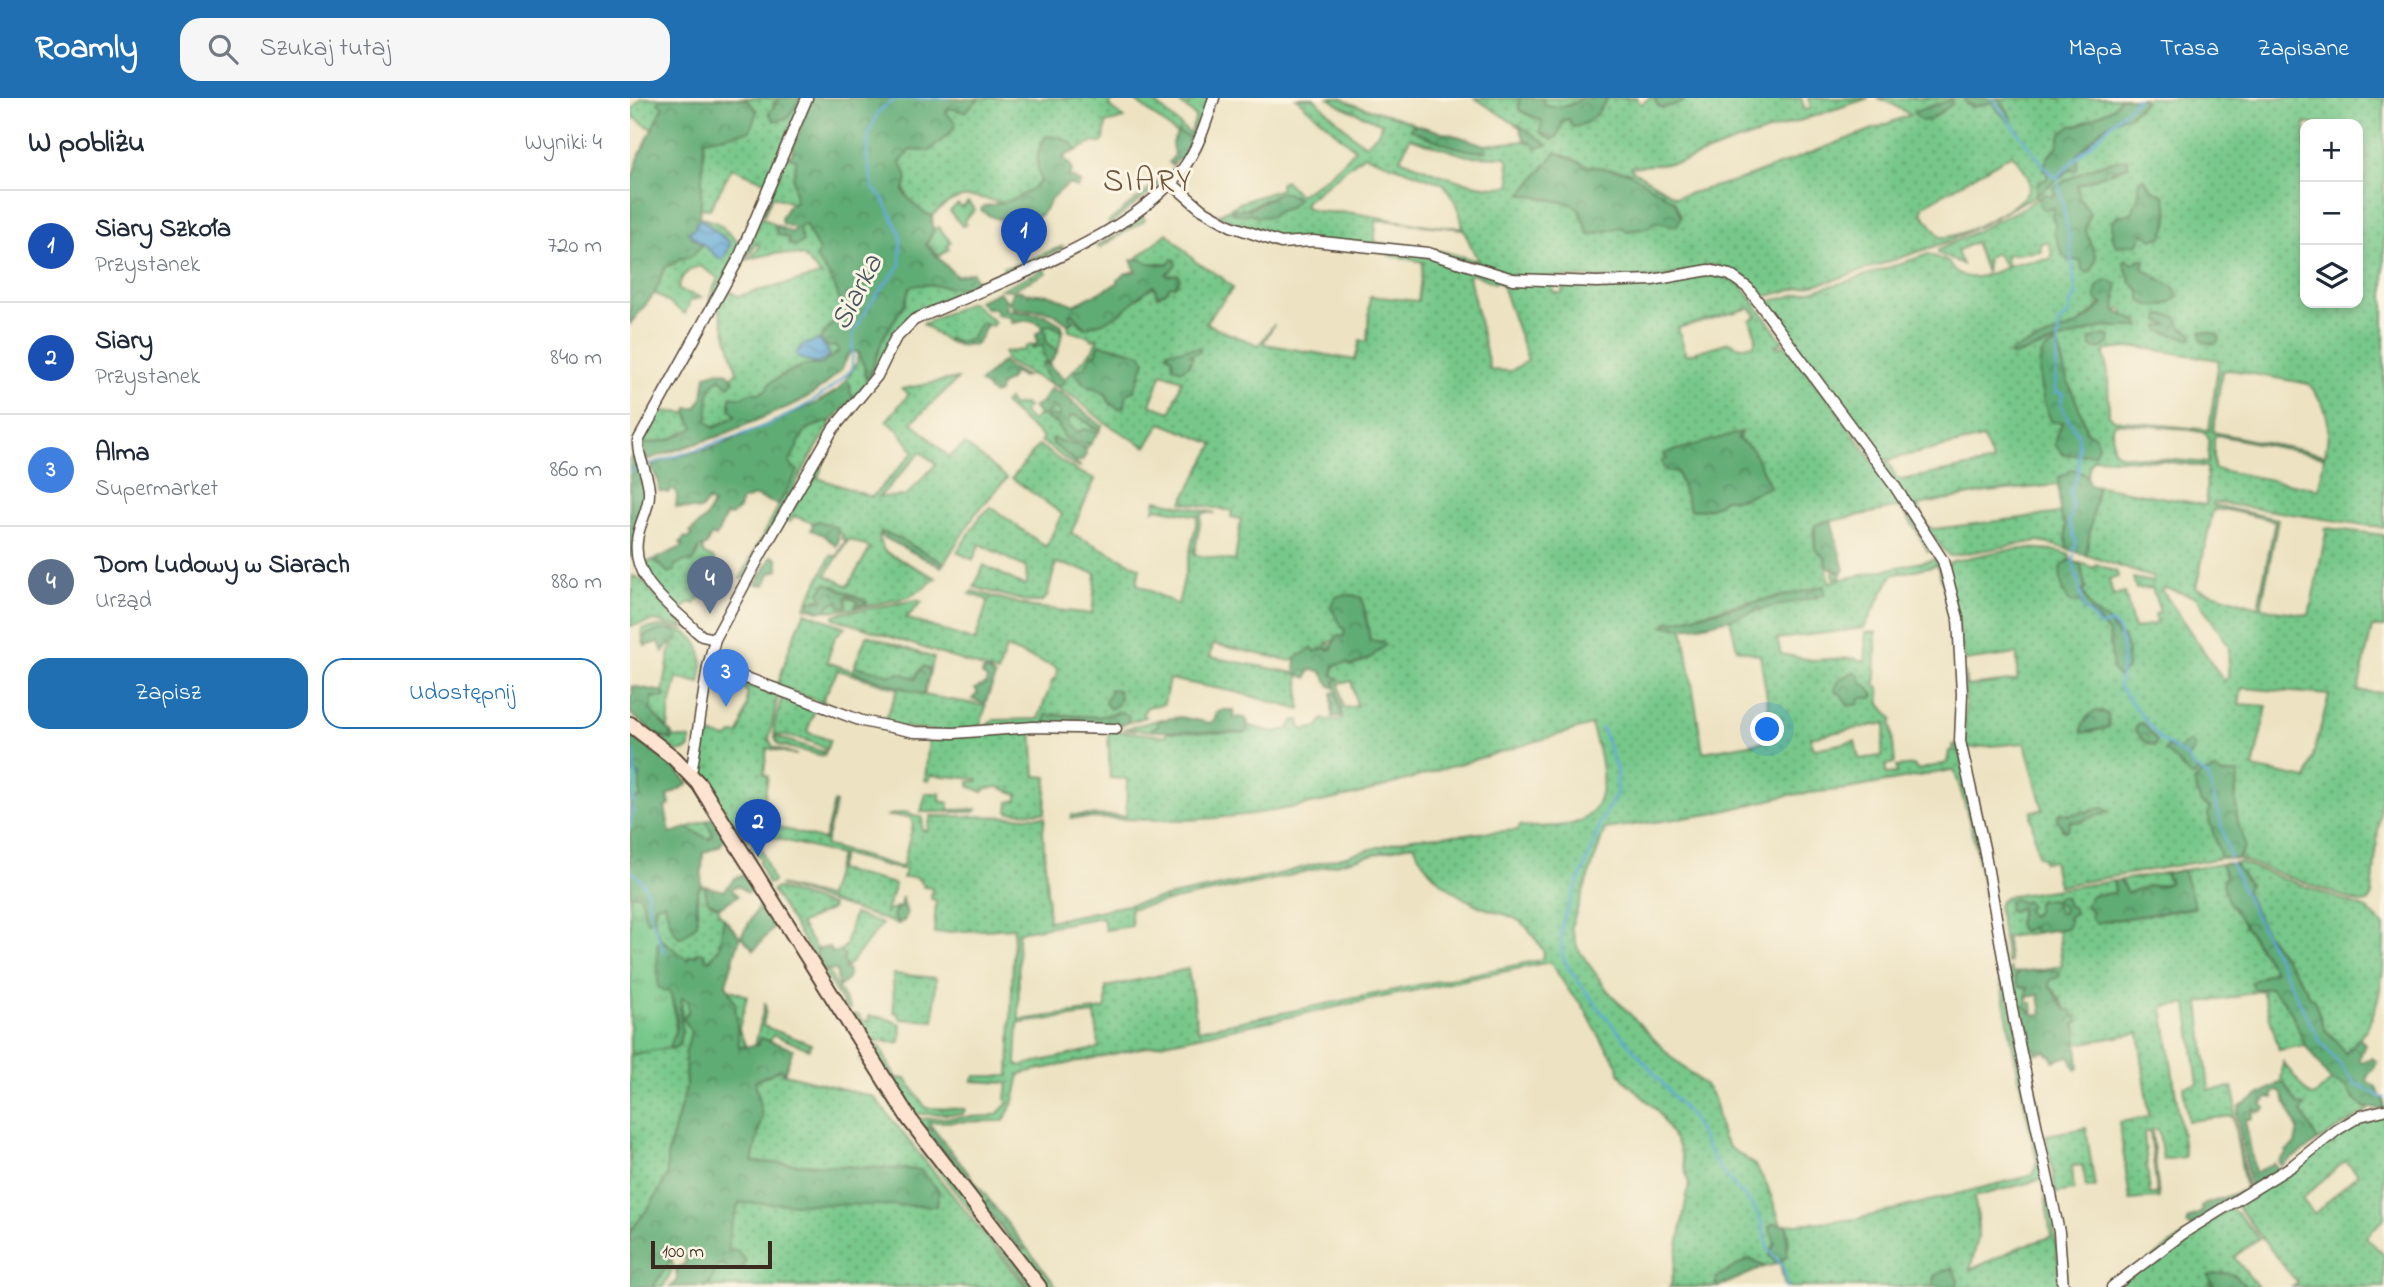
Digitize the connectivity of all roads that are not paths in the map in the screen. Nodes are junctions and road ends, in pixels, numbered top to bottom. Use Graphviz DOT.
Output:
graph roads {
  1 [pos="807,98"];
  2 [pos="1214,98"];
  3 [pos="1170,182"];
  4 [pos="715,639"];
  5 [pos="708,667"];
  6 [pos="630,724"];
  7 [pos="1116,729"];
  8 [pos="689,772"];
  9 [pos="2384,1110"];
  10 [pos="1039,1287"];
  11 [pos="2063,1287"];
  12 [pos="2112,1287"];
  1 -- 4 [label="street"];
  2 -- 3 [label="street"];
  3 -- 4 [label="street"];
  3 -- 11 [label="street"];
  4 -- 5 [label="street"];
  5 -- 7 [label="street"];
  5 -- 8 [label="street"];
  6 -- 8 [label="main road"];
  8 -- 10 [label="main road"];
  9 -- 12 [label="street"];
}
